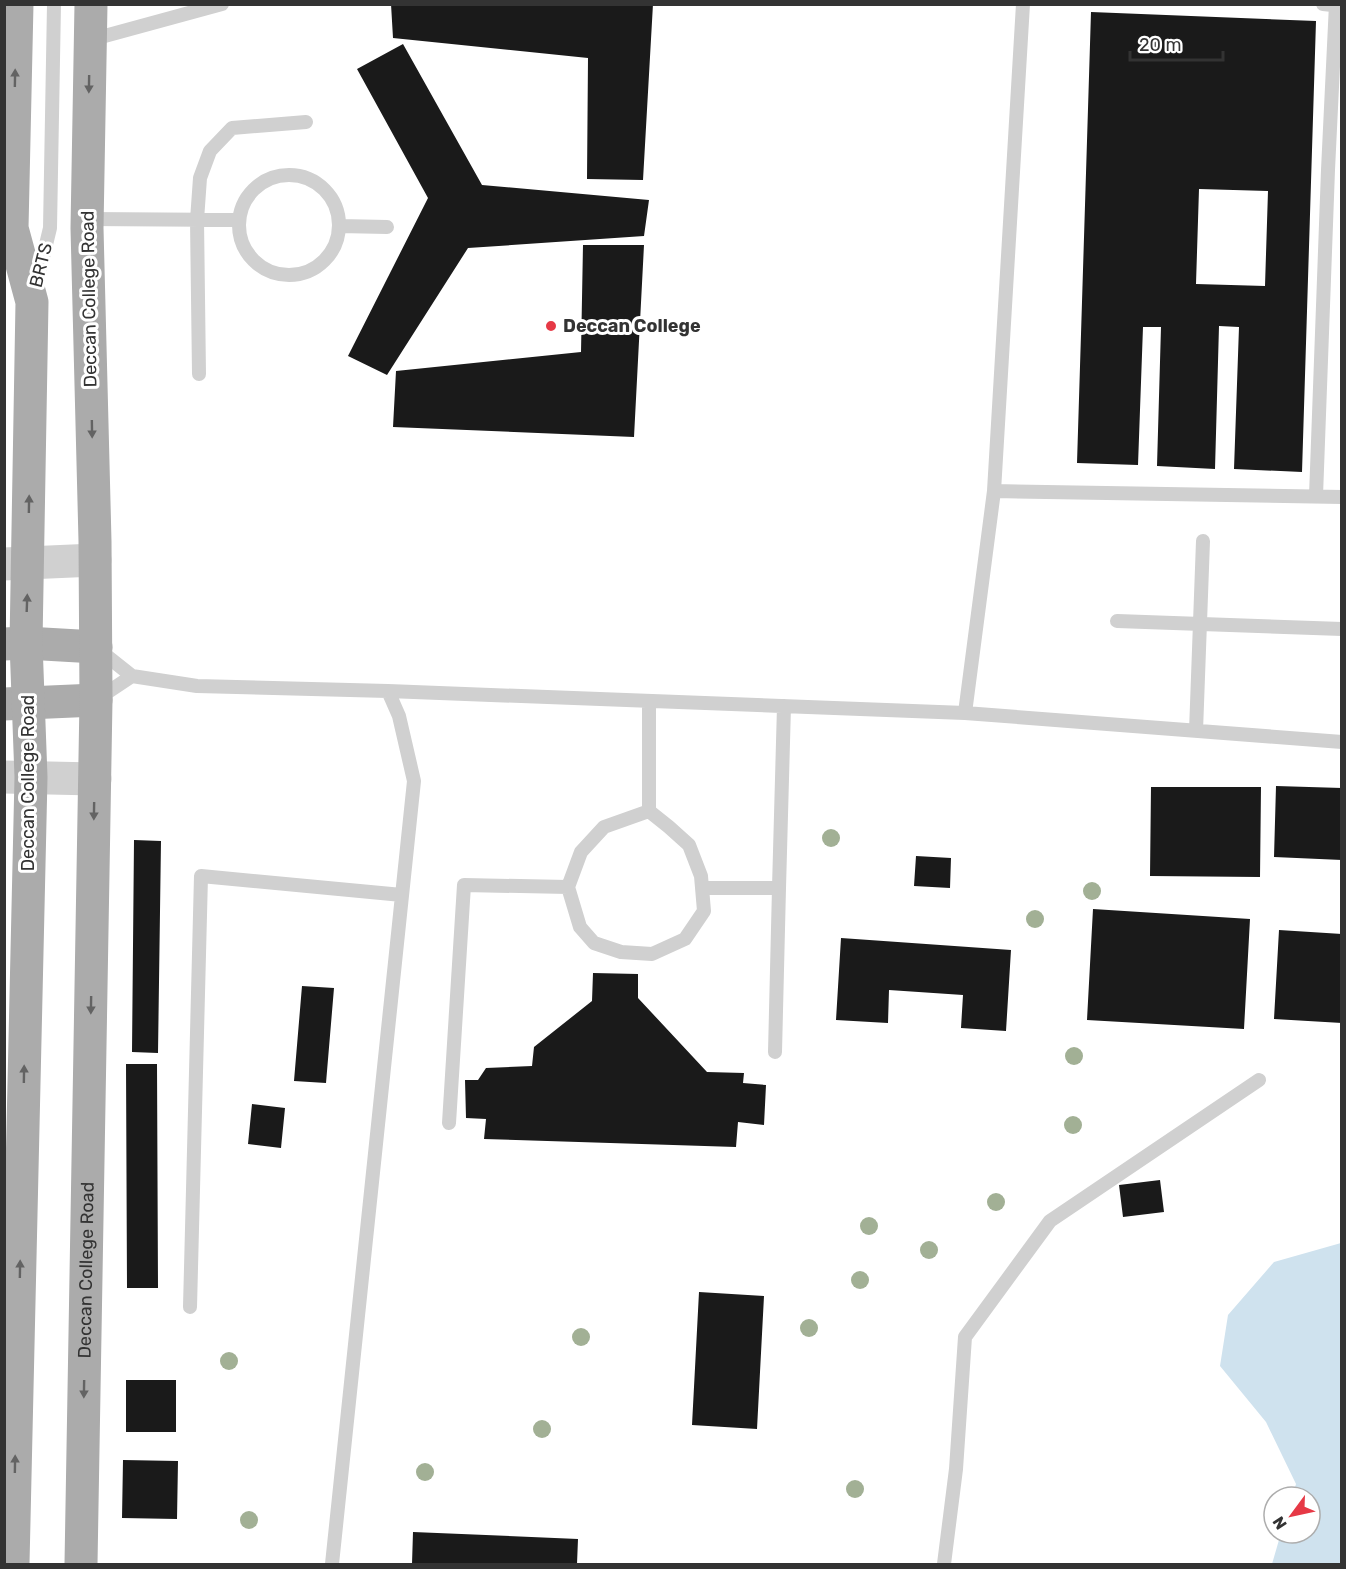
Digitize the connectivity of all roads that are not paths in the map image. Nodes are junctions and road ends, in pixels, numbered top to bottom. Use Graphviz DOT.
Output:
graph roads {
  1 [pos="17,4"];
  2 [pos="54,4"];
  3 [pos="91,4"];
  4 [pos="222,4"];
  5 [pos="1023,4"];
  6 [pos="1334,5"];
  7 [pos="90,40"];
  8 [pos="306,122"];
  9 [pos="87,219"];
  10 [pos="197,220"];
  11 [pos="239,220"];
  12 [pos="340,226"];
  13 [pos="387,227"];
  14 [pos="32,302"];
  15 [pos="199,374"];
  16 [pos="994,491"];
  17 [pos="1316,496"];
  18 [pos="1341,497"];
  19 [pos="1203,541"];
  20 [pos="95,560"];
  21 [pos="16,563"];
  22 [pos="1117,621"];
  23 [pos="1200,625"];
  24 [pos="1341,629"];
  25 [pos="15,643"];
  26 [pos="96,647"];
  27 [pos="132,676"];
  28 [pos="388,691"];
  29 [pos="96,700"];
  30 [pos="649,701"];
  31 [pos="16,704"];
  32 [pos="784,706"];
  33 [pos="965,713"];
  34 [pos="1196,731"];
  35 [pos="1341,742"];
  36 [pos="18,777"];
  37 [pos="95,779"];
  38 [pos="649,811"];
  39 [pos="568,887"];
  40 [pos="702,888"];
  41 [pos="778,888"];
  42 [pos="402,895"];
  43 [pos="775,1052"];
  44 [pos="1259,1080"];
  45 [pos="449,1123"];
  46 [pos="190,1307"];
  47 [pos="13,1564"];
  48 [pos="81,1564"];
  49 [pos="332,1564"];
  50 [pos="944,1564"];
  14 -- 1 [label="main road, Deccan College Road, one-way"];
  2 -- 14 [label="lane, BRTS"];
  3 -- 7 [label="main road, Deccan College Road"];
  4 -- 7 [label="lane"];
  5 -- 16 [label="lane"];
  6 -- 17 [label="lane"];
  7 -- 9 [label="main road, Deccan College Road, one-way"];
  8 -- 10 [label="lane"];
  9 -- 10 [label="lane"];
  9 -- 20 [label="main road, Deccan College Road, one-way"];
  10 -- 11 [label="lane"];
  10 -- 15 [label="lane"];
  11 -- 12 [label="lane"];
  11 -- 12 [label="lane"];
  12 -- 13 [label="lane"];
  21 -- 14 [label="main road, Deccan College Road, one-way"];
  16 -- 17 [label="lane"];
  16 -- 33 [label="lane"];
  17 -- 18 [label="lane"];
  19 -- 23 [label="lane"];
  20 -- 21 [label="street"];
  20 -- 26 [label="main road, Deccan College Road"];
  25 -- 21 [label="main road, Deccan College Road, one-way"];
  22 -- 23 [label="lane"];
  23 -- 24 [label="lane"];
  23 -- 34 [label="lane"];
  25 -- 26 [label="main road"];
  25 -- 31 [label="main road, Deccan College Road"];
  26 -- 27 [label="lane"];
  26 -- 29 [label="main road, Deccan College Road"];
  27 -- 28 [label="lane"];
  27 -- 29 [label="lane"];
  28 -- 30 [label="lane"];
  28 -- 42 [label="lane"];
  29 -- 31 [label="main road"];
  29 -- 37 [label="main road, Deccan College Road"];
  30 -- 32 [label="lane"];
  30 -- 38 [label="lane"];
  31 -- 36 [label="main road, Deccan College Road"];
  32 -- 33 [label="lane"];
  32 -- 41 [label="lane"];
  33 -- 34 [label="lane"];
  34 -- 35 [label="lane"];
  36 -- 37 [label="street"];
  47 -- 36 [label="main road, Deccan College Road, one-way"];
  37 -- 48 [label="main road, Deccan College Road, one-way"];
  38 -- 39 [label="lane"];
  38 -- 40 [label="lane"];
  39 -- 40 [label="lane"];
  39 -- 45 [label="lane"];
  40 -- 41 [label="lane"];
  41 -- 43 [label="lane"];
  42 -- 46 [label="lane"];
  42 -- 49 [label="lane"];
  44 -- 50 [label="lane"];
}
